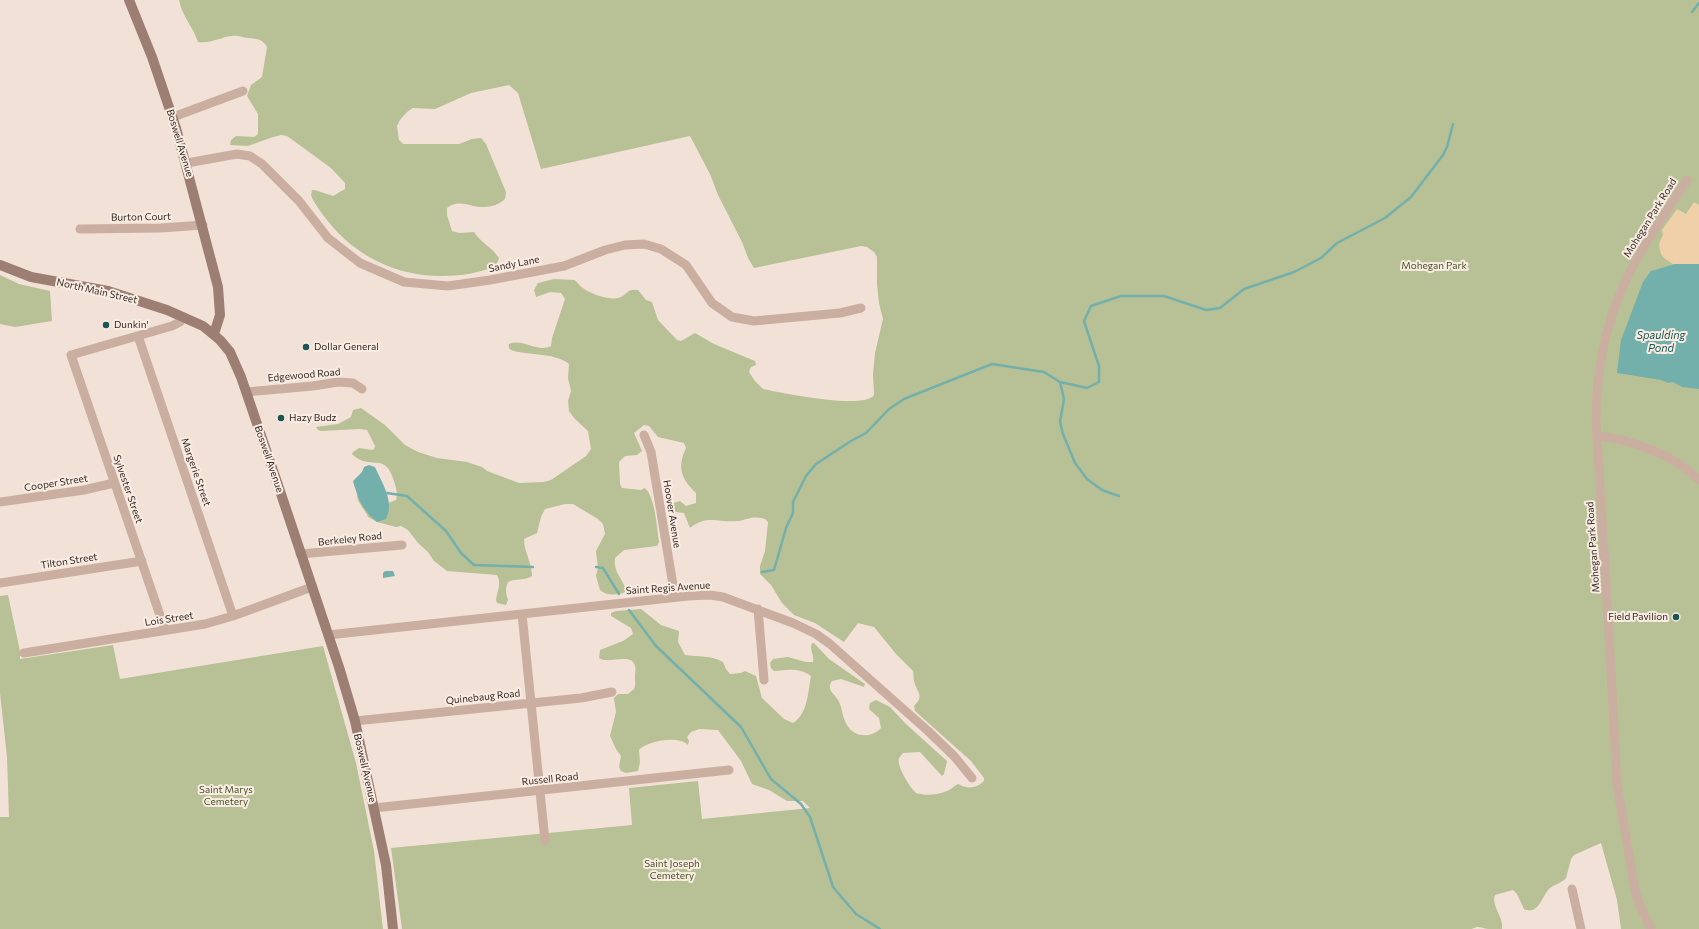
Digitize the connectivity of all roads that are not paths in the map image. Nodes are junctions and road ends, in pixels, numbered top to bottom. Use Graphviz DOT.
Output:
graph roads {
  1 [pos="129,0"];
  2 [pos="243,91"];
  3 [pos="173,117"];
  4 [pos="187,163"];
  5 [pos="1687,180"];
  6 [pos="203,225"];
  7 [pos="80,229"];
  8 [pos="0,265"];
  9 [pos="861,308"];
  10 [pos="183,317"];
  11 [pos="214,334"];
  12 [pos="138,336"];
  13 [pos="362,389"];
  14 [pos="246,392"];
  15 [pos="644,435"];
  16 [pos="1597,436"];
  17 [pos="1699,480"];
  18 [pos="114,483"];
  19 [pos="0,502"];
  20 [pos="402,544"];
  21 [pos="300,554"];
  22 [pos="142,561"];
  23 [pos="0,583"];
  24 [pos="312,587"];
  25 [pos="674,597"];
  26 [pos="758,609"];
  27 [pos="522,614"];
  28 [pos="233,616"];
  29 [pos="165,630"];
  30 [pos="328,635"];
  31 [pos="24,653"];
  32 [pos="764,680"];
  33 [pos="612,692"];
  34 [pos="531,703"];
  35 [pos="355,721"];
  36 [pos="729,770"];
  37 [pos="972,778"];
  38 [pos="540,791"];
  39 [pos="374,808"];
  40 [pos="545,841"];
  41 [pos="1572,889"];
  42 [pos="393,929"];
  43 [pos="1582,929"];
  44 [pos="1652,929"];
  1 -- 3 [label="main road, Boswell Avenue"];
  2 -- 3 [label="street"];
  3 -- 4 [label="main road, Boswell Avenue"];
  4 -- 6 [label="main road, Boswell Avenue"];
  4 -- 9 [label="street, Sandy Lane"];
  5 -- 16 [label="street, Mohegan Park Road"];
  6 -- 7 [label="street, Burton Court"];
  6 -- 11 [label="main road, Boswell Avenue"];
  8 -- 10 [label="main road, North Main Street"];
  10 -- 11 [label="main road, North Main Street"];
  10 -- 12 [label="street"];
  11 -- 14 [label="main road, Boswell Avenue"];
  12 -- 18 [label="street, Sylvester Street"];
  12 -- 28 [label="street, Margerie Street"];
  13 -- 14 [label="street, Edgewood Road"];
  14 -- 21 [label="main road, Boswell Avenue"];
  15 -- 25 [label="street, Hoover Avenue"];
  16 -- 17 [label="street"];
  16 -- 44 [label="street, Mohegan Park Road"];
  18 -- 19 [label="street, Cooper Street"];
  18 -- 22 [label="street, Sylvester Street"];
  20 -- 21 [label="street, Berkeley Road"];
  21 -- 24 [label="main road, Boswell Avenue"];
  22 -- 23 [label="street, Tilton Street"];
  22 -- 29 [label="street, Sylvester Street"];
  24 -- 28 [label="street, Lois Street"];
  24 -- 30 [label="main road, Boswell Avenue"];
  25 -- 26 [label="street, Saint Regis Avenue"];
  25 -- 27 [label="street, Saint Regis Avenue"];
  26 -- 32 [label="street"];
  26 -- 37 [label="street, Saint Regis Avenue"];
  27 -- 30 [label="street, Saint Regis Avenue"];
  27 -- 34 [label="street"];
  28 -- 29 [label="street, Lois Street"];
  29 -- 31 [label="street, Lois Street"];
  30 -- 35 [label="main road, Boswell Avenue"];
  33 -- 34 [label="street, Quinebaug Road"];
  34 -- 35 [label="street, Quinebaug Road"];
  34 -- 38 [label="street"];
  35 -- 39 [label="main road, Boswell Avenue"];
  36 -- 38 [label="street, Russell Road"];
  38 -- 39 [label="street, Russell Road"];
  38 -- 40 [label="street"];
  39 -- 42 [label="main road, Boswell Avenue"];
  41 -- 43 [label="street"];
}
